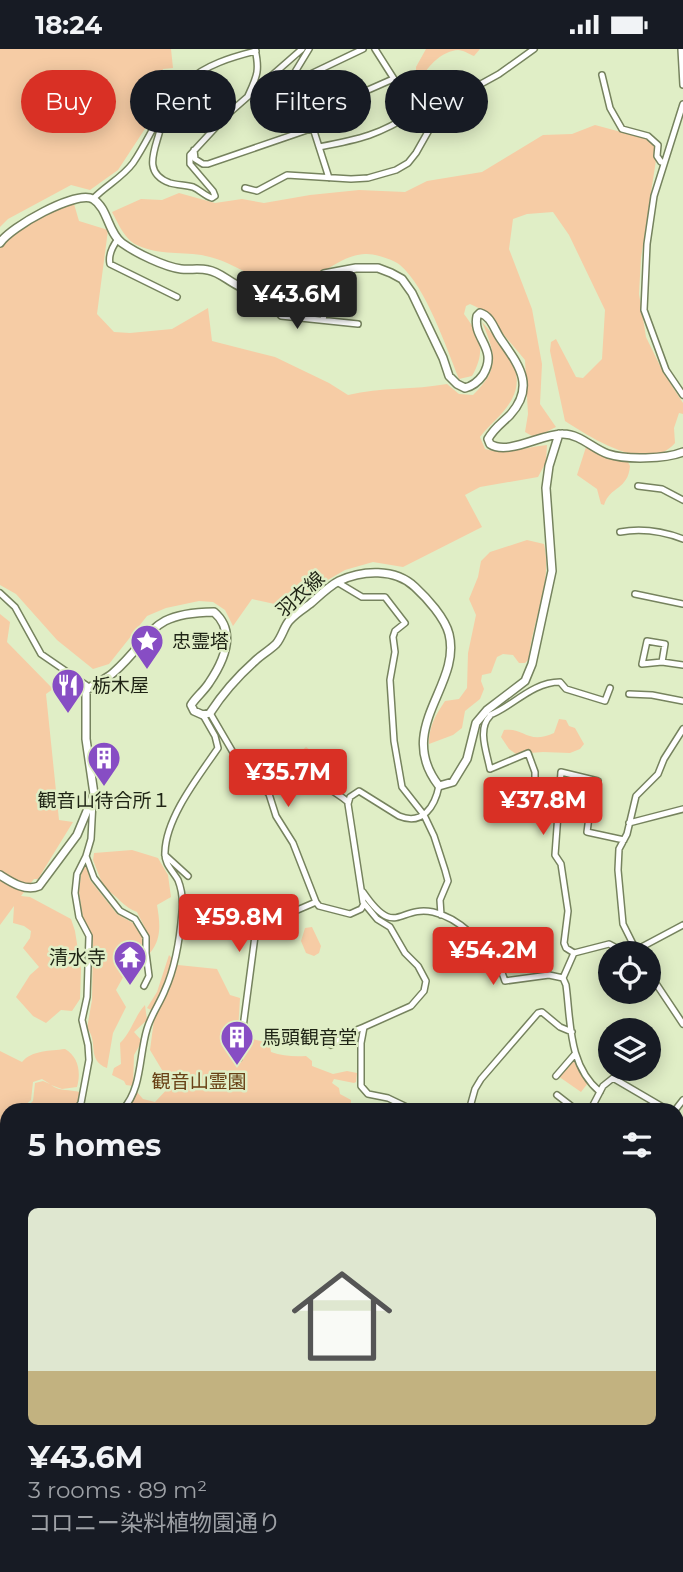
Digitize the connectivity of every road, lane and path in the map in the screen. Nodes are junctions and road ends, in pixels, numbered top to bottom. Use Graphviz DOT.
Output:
graph roads {
  1 [pos="302,49"];
  2 [pos="309,49"];
  3 [pos="363,49"];
  4 [pos="375,49"];
  5 [pos="534,49"];
  6 [pos="255,50"];
  7 [pos="682,53"];
  8 [pos="206,70"];
  9 [pos="296,70"];
  10 [pos="319,70"];
  11 [pos="388,70"];
  12 [pos="602,75"];
  13 [pos="488,80"];
  14 [pos="683,85"];
  15 [pos="247,99"];
  16 [pos="683,104"];
  17 [pos="681,122"];
  18 [pos="385,129"];
  19 [pos="150,133"];
  20 [pos="159,133"];
  21 [pos="298,133"];
  22 [pos="315,133"];
  23 [pos="429,133"];
  24 [pos="319,147"];
  25 [pos="194,150"];
  26 [pos="664,162"];
  27 [pos="329,178"];
  28 [pos="244,188"];
  29 [pos="93,199"];
  30 [pos="118,239"];
  31 [pos="0,243"];
  32 [pos="278,295"];
  33 [pos="177,297"];
  34 [pos="348,299"];
  35 [pos="323,320"];
  36 [pos="358,324"];
  37 [pos="683,395"];
  38 [pos="559,433"];
  39 [pos="683,452"];
  40 [pos="638,486"];
  41 [pos="683,501"];
  42 [pos="620,532"];
  43 [pos="683,539"];
  44 [pos="337,582"];
  45 [pos="0,593"];
  46 [pos="635,594"];
  47 [pos="683,604"];
  48 [pos="662,662"];
  49 [pos="683,665"];
  50 [pos="89,687"];
  51 [pos="610,688"];
  52 [pos="629,694"];
  53 [pos="683,701"];
  54 [pos="489,713"];
  55 [pos="206,714"];
  56 [pos="683,729"];
  57 [pos="289,764"];
  58 [pos="439,786"];
  59 [pos="94,794"];
  60 [pos="348,801"];
  61 [pos="683,809"];
  62 [pos="535,811"];
  63 [pos="424,815"];
  64 [pos="629,823"];
  65 [pos="624,840"];
  66 [pos="165,855"];
  67 [pos="86,856"];
  68 [pos="0,875"];
  69 [pos="188,876"];
  70 [pos="361,890"];
  71 [pos="316,902"];
  72 [pos="364,904"];
  73 [pos="441,915"];
  74 [pos="683,925"];
  75 [pos="632,941"];
  76 [pos="656,941"];
  77 [pos="598,945"];
  78 [pos="574,953"];
  79 [pos="564,978"];
  80 [pos="144,986"];
  81 [pos="661,992"];
  82 [pos="683,1007"];
  83 [pos="674,1012"];
  84 [pos="683,1024"];
  85 [pos="364,1027"];
  86 [pos="572,1032"];
  87 [pos="331,1045"];
  88 [pos="575,1054"];
  89 [pos="239,1058"];
  90 [pos="556,1076"];
  91 [pos="600,1092"];
  92 [pos="557,1095"];
  93 [pos="81,1103"];
  94 [pos="129,1103"];
  95 [pos="398,1103"];
  96 [pos="471,1103"];
  97 [pos="567,1103"];
  98 [pos="594,1103"];
  99 [pos="648,1103"];
  1 -- 15 [label="street"];
  2 -- 9 [label="street"];
  3 -- 10 [label="street"];
  4 -- 11 [label="street"];
  5 -- 13 [label="street"];
  6 -- 8 [label="street"];
  6 -- 15 [label="street"];
  7 -- 14 [label="street"];
  12 -- 26 [label="street"];
  15 -- 25 [label="street"];
  16 -- 17 [label="street"];
  17 -- 26 [label="street"];
  18 -- 24 [label="street"];
  19 -- 29 [label="street"];
  20 -- 25 [label="street"];
  21 -- 25 [label="street"];
  22 -- 24 [label="street"];
  23 -- 27 [label="street"];
  24 -- 27 [label="street"];
  26 -- 37 [label="street"];
  27 -- 28 [label="street"];
  29 -- 30 [label="street"];
  29 -- 31 [label="street"];
  30 -- 32 [label="street"];
  30 -- 33 [label="street"];
  32 -- 35 [label="street"];
  32 -- 38 [label="street"];
  34 -- 35 [label="street"];
  35 -- 36 [label="street"];
  38 -- 39 [label="street"];
  38 -- 54 [label="street"];
  40 -- 41 [label="street"];
  42 -- 43 [label="street"];
  44 -- 55 [label="street, 羽衣線"];
  44 -- 58 [label="street, 羽衣線"];
  44 -- 63 [label="street"];
  45 -- 50 [label="street"];
  46 -- 47 [label="street"];
  48 -- 48 [label="street"];
  48 -- 49 [label="street"];
  50 -- 55 [label="street"];
  50 -- 59 [label="street"];
  51 -- 54 [label="street"];
  52 -- 53 [label="street"];
  54 -- 58 [label="street"];
  54 -- 62 [label="street"];
  55 -- 66 [label="street"];
  55 -- 71 [label="street"];
  56 -- 64 [label="street"];
  57 -- 60 [label="street"];
  58 -- 63 [label="street"];
  59 -- 67 [label="street"];
  59 -- 68 [label="street"];
  60 -- 63 [label="street"];
  60 -- 70 [label="street"];
  61 -- 64 [label="street"];
  63 -- 73 [label="street"];
  64 -- 65 [label="street"];
  65 -- 75 [label="street"];
  65 -- 78 [label="street"];
  66 -- 69 [label="street"];
  66 -- 94 [label="street"];
  67 -- 80 [label="street"];
  67 -- 93 [label="street"];
  70 -- 72 [label="street"];
  70 -- 73 [label="street"];
  71 -- 72 [label="street"];
  71 -- 89 [label="street"];
  72 -- 85 [label="street"];
  73 -- 79 [label="street"];
  74 -- 76 [label="street"];
  77 -- 78 [label="street"];
  78 -- 79 [label="street"];
  79 -- 86 [label="street"];
  81 -- 83 [label="street"];
  82 -- 83 [label="street"];
  83 -- 84 [label="street"];
  85 -- 87 [label="street"];
  85 -- 95 [label="street"];
  86 -- 88 [label="street"];
  86 -- 96 [label="street"];
  88 -- 90 [label="street"];
  88 -- 91 [label="street"];
  91 -- 98 [label="street"];
  91 -- 99 [label="street"];
  92 -- 97 [label="street"];
}
